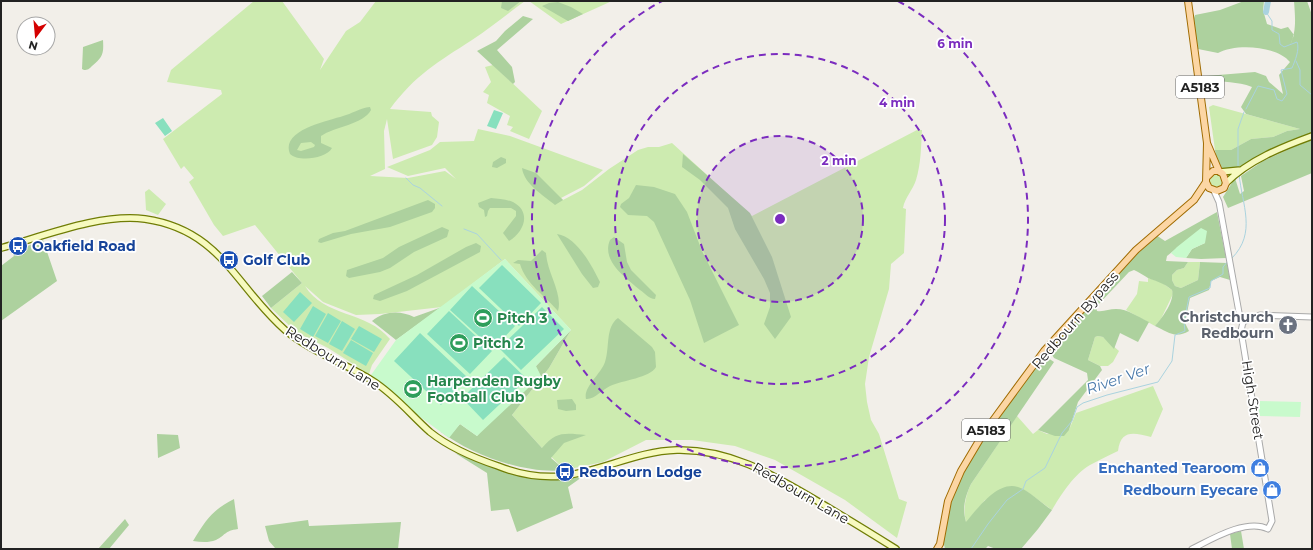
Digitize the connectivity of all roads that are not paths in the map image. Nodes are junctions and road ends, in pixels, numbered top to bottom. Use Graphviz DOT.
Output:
graph roads {
  1 [pos="1188,1"];
  2 [pos="1312,136"];
  3 [pos="1208,143"];
  4 [pos="1220,171"];
  5 [pos="1238,172"];
  6 [pos="1206,179"];
  7 [pos="1225,186"];
  8 [pos="1213,191"];
  9 [pos="1194,200"];
  10 [pos="1219,202"];
  11 [pos="1,248"];
  12 [pos="1312,317"];
  13 [pos="1243,322"];
  14 [pos="940,547"];
  15 [pos="896,549"];
  16 [pos="1192,549"];
  1 -- 3 [label="main road, A5183"];
  2 -- 5 [label="main road"];
  3 -- 4 [label="main road, A5183"];
  3 -- 6 [label="main road, A5183"];
  4 -- 5 [label="main road"];
  4 -- 6 [label="main road"];
  4 -- 7 [label="main road"];
  5 -- 7 [label="main road"];
  6 -- 8 [label="main road"];
  6 -- 9 [label="main road, Redbourn Bypass / A5183"];
  7 -- 8 [label="main road"];
  7 -- 10 [label="street"];
  8 -- 9 [label="main road, Redbourn Bypass / A5183"];
  8 -- 10 [label="street, High Street"];
  9 -- 14 [label="main road, Redbourn Bypass / A5183"];
  10 -- 13 [label="street, High Street"];
  11 -- 15 [label="main road, Redbourn Lane"];
  12 -- 13 [label="street"];
  13 -- 16 [label="street, High Street"];
}
